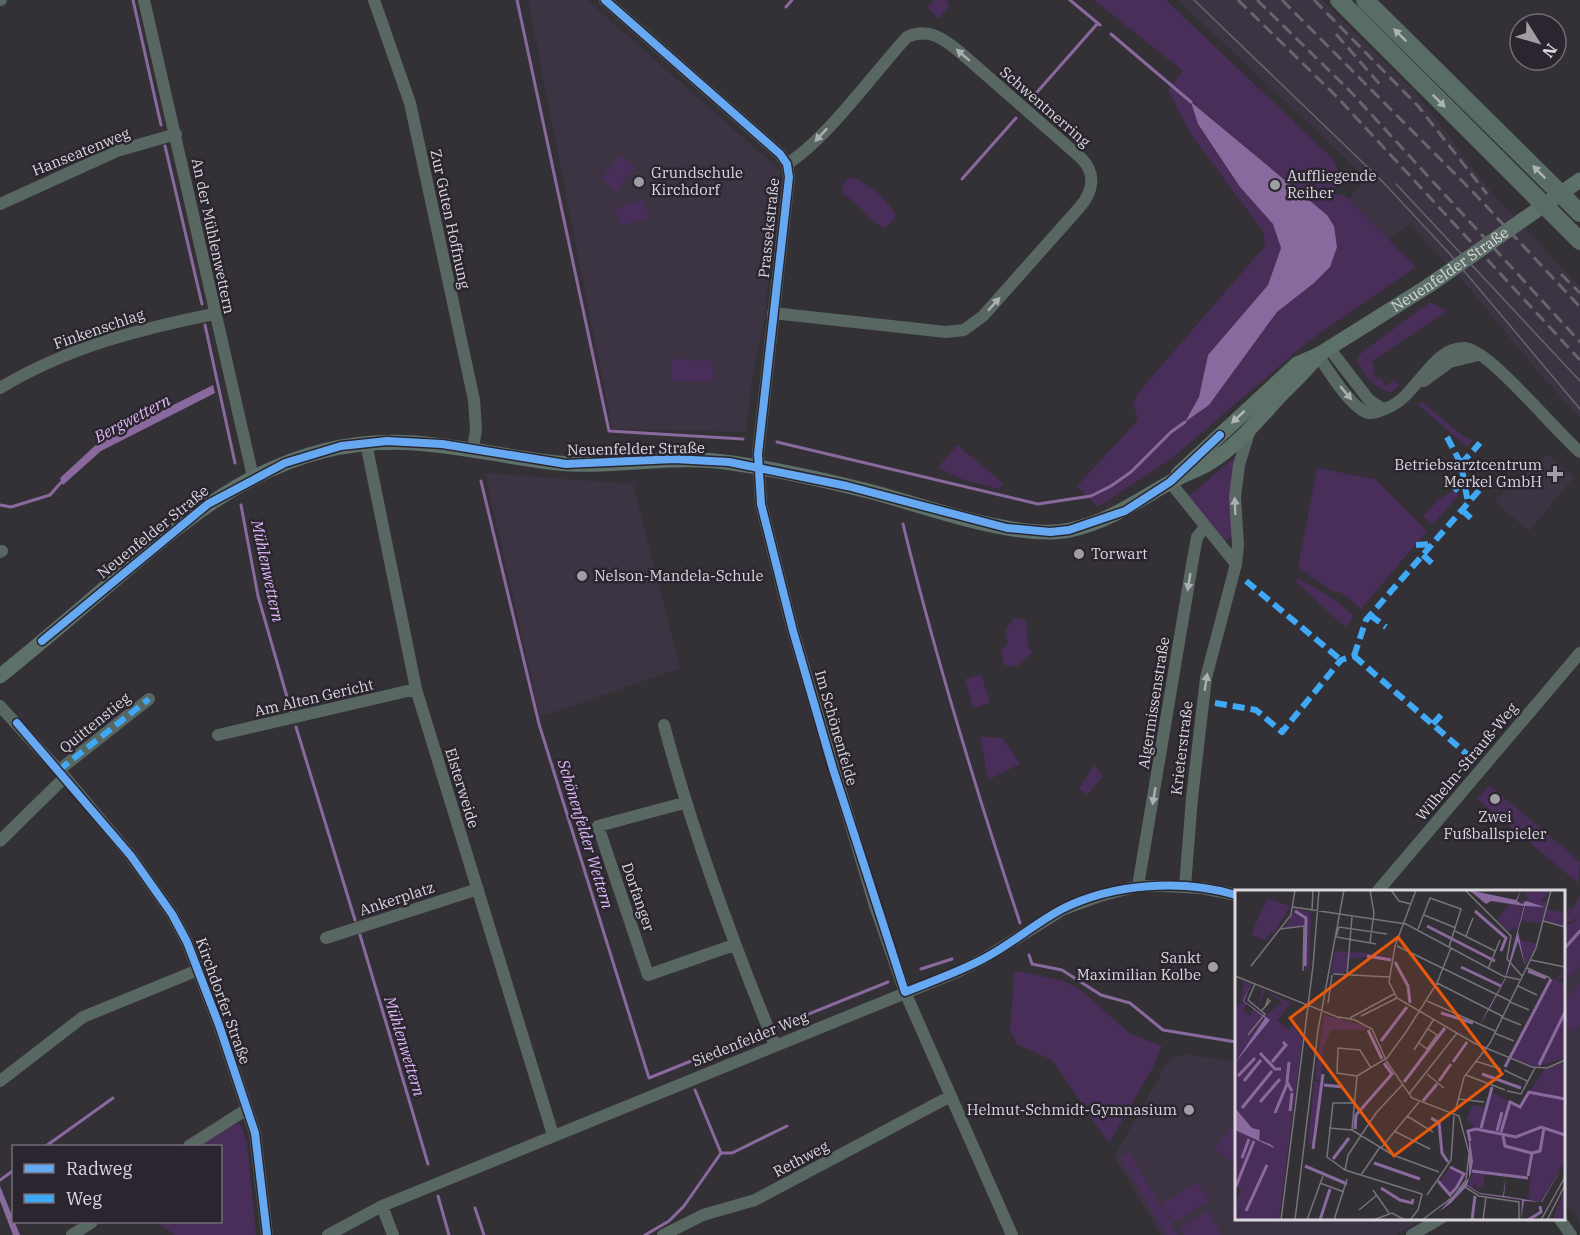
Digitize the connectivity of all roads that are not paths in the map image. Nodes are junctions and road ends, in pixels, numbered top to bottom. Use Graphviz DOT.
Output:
graph roads {
  1 [pos="144,0"];
  2 [pos="374,0"];
  3 [pos="605,0"];
  4 [pos="1339,0"];
  5 [pos="1365,0"];
  6 [pos="176,134"];
  7 [pos="787,164"];
  8 [pos="1577,182"];
  9 [pos="0,204"];
  10 [pos="1580,213"];
  11 [pos="1580,241"];
  12 [pos="773,313"];
  13 [pos="214,314"];
  14 [pos="1324,352"];
  15 [pos="0,388"];
  16 [pos="1250,429"];
  17 [pos="366,443"];
  18 [pos="473,448"];
  19 [pos="1580,452"];
  20 [pos="758,468"];
  21 [pos="253,477"];
  22 [pos="1170,482"];
  23 [pos="1205,527"];
  24 [pos="1236,564"];
  25 [pos="1580,653"];
  26 [pos="0,676"];
  27 [pos="416,689"];
  28 [pos="149,699"];
  29 [pos="0,706"];
  30 [pos="664,725"];
  31 [pos="218,735"];
  32 [pos="62,774"];
  33 [pos="684,803"];
  34 [pos="0,841"];
  35 [pos="1138,886"];
  36 [pos="1185,886"];
  37 [pos="477,889"];
  38 [pos="1378,890"];
  39 [pos="1235,895"];
  40 [pos="326,938"];
  41 [pos="734,945"];
  42 [pos="198,970"];
  43 [pos="905,992"];
  44 [pos="775,1045"];
  45 [pos="0,1081"];
  46 [pos="950,1096"];
  47 [pos="248,1109"];
  48 [pos="553,1135"];
  49 [pos="191,1145"];
  50 [pos="382,1206"];
  51 [pos="1438,1220"];
  52 [pos="1560,1220"];
  53 [pos="89,1223"];
  54 [pos="72,1235"];
  55 [pos="267,1235"];
  56 [pos="328,1235"];
  57 [pos="393,1235"];
  58 [pos="663,1235"];
  59 [pos="1012,1235"];
  60 [pos="1412,1235"];
  61 [pos="1571,1235"];
  1 -- 6 [label="street, An der Mühlenwettern"];
  2 -- 18 [label="street, Zur Guten Hoffnung"];
  3 -- 7 [label="street, Prassekstraße"];
  4 -- 11 [label="highway, one-way"];
  10 -- 5 [label="highway, one-way"];
  6 -- 9 [label="street, Hanseatenweg"];
  6 -- 13 [label="street, An der Mühlenwettern"];
  7 -- 12 [label="street, Prassekstraße"];
  12 -- 7 [label="street, Schwentnerring, one-way"];
  8 -- 14 [label="main road, Neuenfelder Straße"];
  12 -- 20 [label="street, Prassekstraße"];
  13 -- 15 [label="street, Finkenschlag"];
  13 -- 21 [label="street, An der Mühlenwettern"];
  14 -- 16 [label="main road, Neuenfelder Straße"];
  14 -- 19 [label="street"];
  14 -- 22 [label="main road, Neuenfelder Straße, one-way"];
  16 -- 22 [label="main road, Neuenfelder Straße"];
  24 -- 16 [label="street, Krieterstraße, one-way"];
  17 -- 18 [label="main road, Neuenfelder Straße"];
  17 -- 21 [label="main road, Neuenfelder Straße"];
  17 -- 27 [label="street, Elsterweide"];
  18 -- 20 [label="main road, Neuenfelder Straße"];
  20 -- 22 [label="main road, Neuenfelder Straße"];
  20 -- 43 [label="street, Im Schönenfelde"];
  21 -- 26 [label="main road, Neuenfelder Straße"];
  22 -- 23 [label="street"];
  23 -- 24 [label="street"];
  23 -- 35 [label="street, Algermissenstraße, one-way"];
  36 -- 24 [label="street, Krieterstraße, one-way"];
  25 -- 38 [label="street, Wilhelm-Strauß-Weg"];
  27 -- 31 [label="street, Am Alten Gericht"];
  27 -- 37 [label="street, Elsterweide"];
  28 -- 32 [label="street, Quittenstieg"];
  29 -- 32 [label="street, Kirchdorfer Straße"];
  30 -- 33 [label="street"];
  32 -- 34 [label="street, Quittenstieg"];
  32 -- 42 [label="street, Kirchdorfer Straße"];
  33 -- 41 [label="street"];
  33 -- 41 [label="street, Dorfanger"];
  35 -- 36 [label="street, Siedenfelder Weg"];
  35 -- 43 [label="street, Siedenfelder Weg"];
  36 -- 39 [label="street"];
  37 -- 40 [label="street, Ankerplatz"];
  37 -- 48 [label="street, Elsterweide"];
  41 -- 44 [label="street"];
  42 -- 45 [label="street"];
  42 -- 47 [label="street, Kirchdorfer Straße"];
  43 -- 44 [label="street, Siedenfelder Weg"];
  43 -- 46 [label="street, Im Schönenfelde"];
  44 -- 48 [label="street, Siedenfelder Weg"];
  46 -- 58 [label="street, Rethweg"];
  46 -- 59 [label="street, Im Schönenfelde"];
  47 -- 49 [label="street"];
  47 -- 55 [label="street, Kirchdorfer Straße"];
  48 -- 50 [label="street, Siedenfelder Weg"];
  50 -- 56 [label="street, Siedenfelder Weg"];
  50 -- 57 [label="street"];
  51 -- 60 [label="street"];
  52 -- 61 [label="street"];
  53 -- 54 [label="street"];
}
